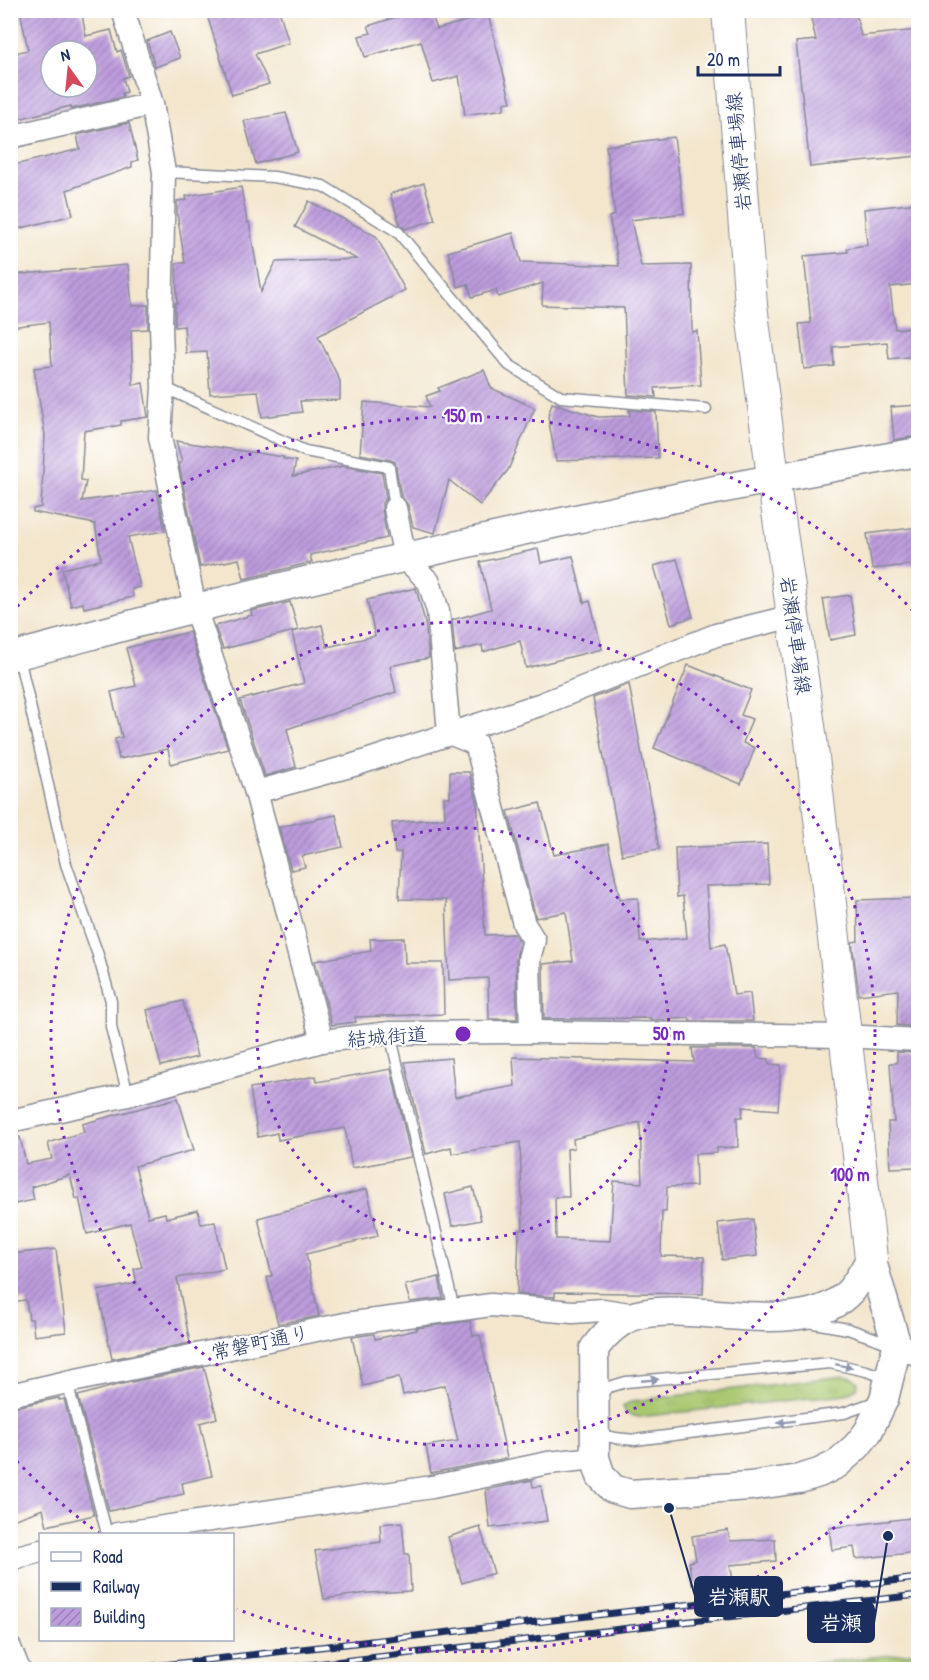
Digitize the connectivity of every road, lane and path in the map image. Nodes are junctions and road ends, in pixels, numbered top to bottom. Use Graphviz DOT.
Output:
graph roads {
  1 [pos="123,10"];
  2 [pos="728,10"];
  3 [pos="152,104"];
  4 [pos="10,137"];
  5 [pos="164,172"];
  6 [pos="163,387"];
  7 [pos="706,409"];
  8 [pos="918,452"];
  9 [pos="773,477"];
  10 [pos="395,508"];
  11 [pos="405,558"];
  12 [pos="195,608"];
  13 [pos="793,616"];
  14 [pos="15,656"];
  15 [pos="449,733"];
  16 [pos="256,792"];
  17 [pos="531,1032"];
  18 [pos="390,1033"];
  19 [pos="845,1036"];
  20 [pos="918,1040"];
  21 [pos="322,1041"];
  22 [pos="129,1095"];
  23 [pos="10,1121"];
  24 [pos="872,1258"];
  25 [pos="454,1310"];
  26 [pos="573,1312"];
  27 [pos="636,1315"];
  28 [pos="784,1318"];
  29 [pos="594,1349"];
  30 [pos="908,1350"];
  31 [pos="67,1382"];
  32 [pos="887,1389"];
  33 [pos="10,1395"];
  34 [pos="596,1397"];
  35 [pos="594,1445"];
  36 [pos="107,1533"];
  37 [pos="124,1533"];
  38 [pos="39,1551"];
  39 [pos="10,1559"];
  40 [pos="10,1648"];
  41 [pos="918,1665"];
  42 [pos="19,1670"];
  43 [pos="882,1670"];
  1 -- 3 [label="street"];
  2 -- 9 [label="main road, 岩瀬停車場線"];
  3 -- 4 [label="street"];
  3 -- 5 [label="street"];
  5 -- 6 [label="street"];
  5 -- 7 [label="lane"];
  6 -- 10 [label="lane"];
  6 -- 12 [label="street"];
  8 -- 9 [label="street"];
  9 -- 11 [label="street"];
  9 -- 13 [label="main road, 岩瀬停車場線"];
  10 -- 11 [label="street"];
  11 -- 12 [label="street"];
  11 -- 15 [label="street"];
  12 -- 14 [label="street"];
  12 -- 16 [label="street"];
  13 -- 15 [label="street"];
  13 -- 19 [label="main road, 岩瀬停車場線"];
  14 -- 22 [label="lane"];
  15 -- 16 [label="street"];
  15 -- 17 [label="street"];
  16 -- 21 [label="street"];
  17 -- 18 [label="street, 結城街道"];
  17 -- 19 [label="street, 結城街道"];
  18 -- 21 [label="street, 結城街道"];
  18 -- 25 [label="lane"];
  19 -- 20 [label="street, 結城街道"];
  19 -- 24 [label="main road, 岩瀬停車場線"];
  21 -- 22 [label="street, 結城街道"];
  22 -- 23 [label="street, 結城街道"];
  24 -- 28 [label="street"];
  24 -- 30 [label="street"];
  25 -- 26 [label="street, 常磐町通り"];
  25 -- 31 [label="street, 常磐町通り"];
  26 -- 27 [label="street, 常磐町通り"];
  26 -- 29 [label="street"];
  27 -- 28 [label="street"];
  27 -- 29 [label="street"];
  28 -- 30 [label="lane"];
  29 -- 34 [label="street"];
  30 -- 32 [label="street"];
  31 -- 33 [label="street, 常磐町通り"];
  31 -- 36 [label="lane"];
  34 -- 32 [label="lane, one-way"];
  32 -- 35 [label="lane, one-way"];
  32 -- 35 [label="street"];
  34 -- 35 [label="street"];
  35 -- 37 [label="street"];
  38 -- 39 [label="street"];
  40 -- 42 [label="street"];
  41 -- 43 [label="path"];
}
